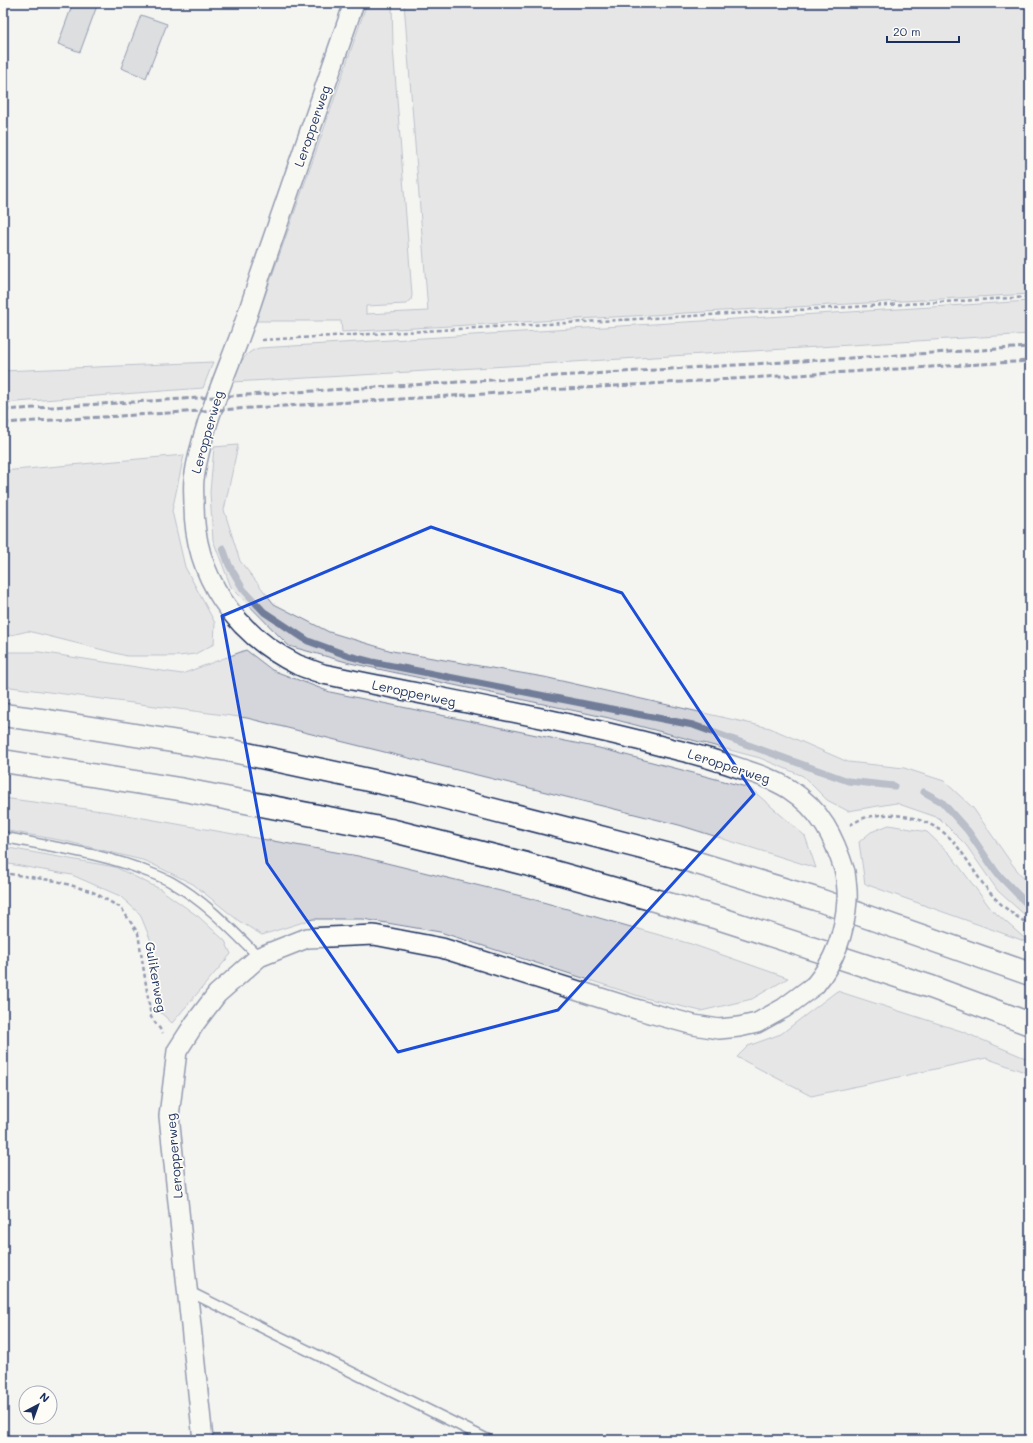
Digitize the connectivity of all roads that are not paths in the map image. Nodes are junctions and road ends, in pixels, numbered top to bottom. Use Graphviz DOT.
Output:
graph roads {
  1 [pos="354,3"];
  2 [pos="3,715"];
  3 [pos="3,761"];
  4 [pos="3,837"];
  5 [pos="259,957"];
  6 [pos="1030,974"];
  7 [pos="1030,1024"];
  8 [pos="188,1291"];
  9 [pos="203,1440"];
  10 [pos="489,1440"];
  1 -- 5 [label="street, Leropperweg, bridge"];
  2 -- 6 [label="highway"];
  3 -- 7 [label="highway"];
  4 -- 5 [label="lane"];
  5 -- 8 [label="street, Leropperweg"];
  8 -- 9 [label="street, Leropperweg"];
  8 -- 10 [label="lane"];
}
